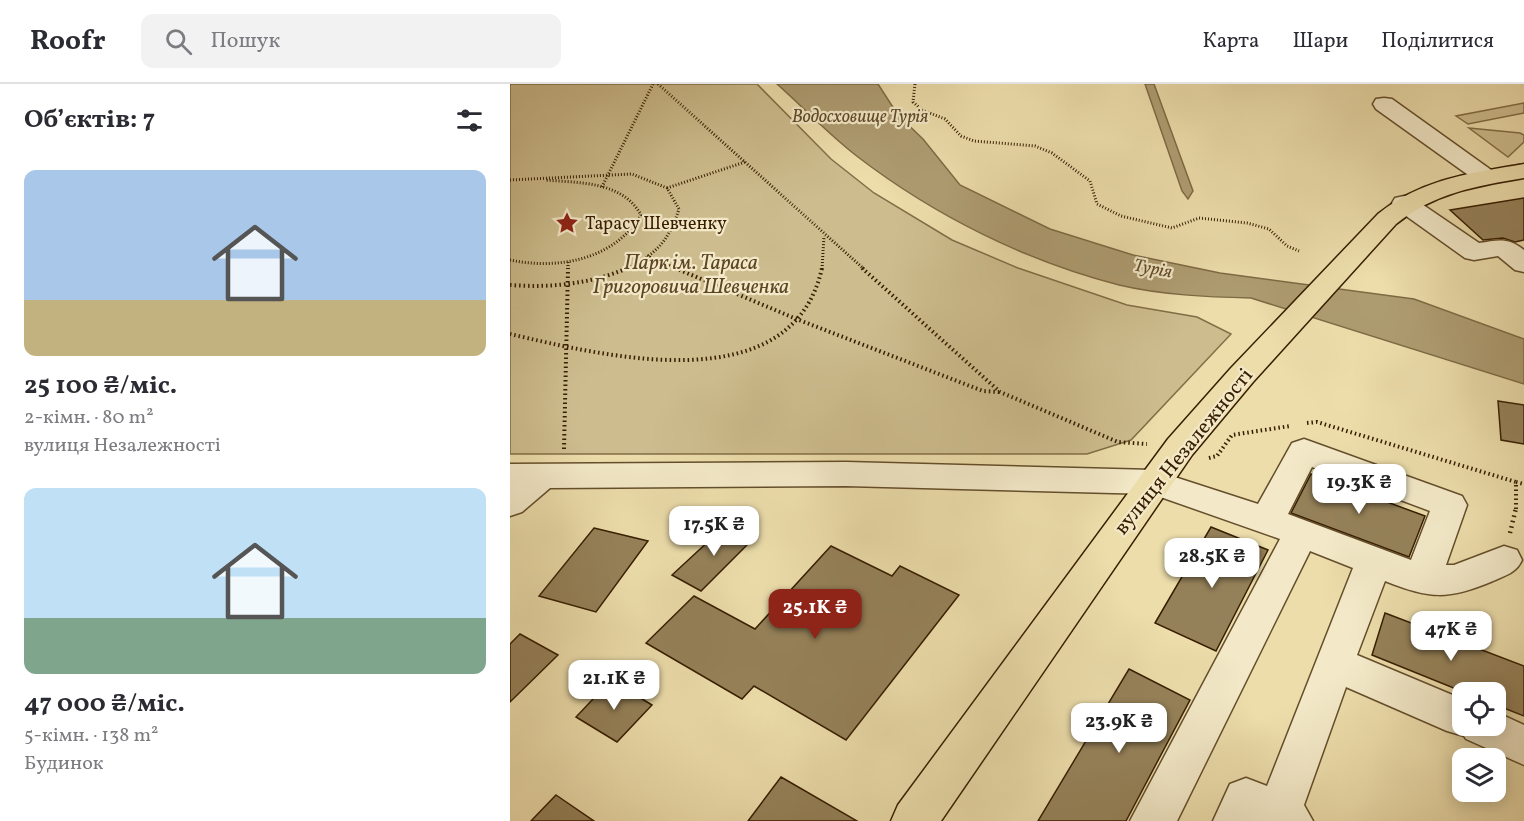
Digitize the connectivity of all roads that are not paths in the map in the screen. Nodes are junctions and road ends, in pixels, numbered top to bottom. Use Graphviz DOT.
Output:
graph roads {
  1 [pos="1384,104"];
  2 [pos="1524,171"];
  3 [pos="1486,177"];
  4 [pos="1396,211"];
  5 [pos="1524,264"];
  6 [pos="526,476"];
  7 [pos="1153,482"];
  8 [pos="510,503"];
  9 [pos="1284,526"];
  10 [pos="1504,560"];
  11 [pos="1374,561"];
  12 [pos="1422,580"];
  13 [pos="1334,663"];
  14 [pos="1452,714"];
  15 [pos="1504,736"];
  16 [pos="1524,745"];
  17 [pos="1268,819"];
  18 [pos="914,821"];
  19 [pos="1153,821"];
  1 -- 3 [label="street"];
  2 -- 3 [label="main road, вулиця Незалежності"];
  3 -- 4 [label="main road, вулиця Незалежності"];
  4 -- 5 [label="street"];
  4 -- 7 [label="main road, вулиця Незалежності"];
  6 -- 7 [label="street"];
  6 -- 8 [label="street"];
  7 -- 9 [label="street"];
  7 -- 18 [label="main road, вулиця Незалежності"];
  9 -- 11 [label="street"];
  9 -- 12 [label="street"];
  9 -- 19 [label="street"];
  10 -- 12 [label="street"];
  11 -- 12 [label="street"];
  11 -- 13 [label="street"];
  13 -- 14 [label="street"];
  13 -- 17 [label="street"];
  15 -- 16 [label="street"];
}
